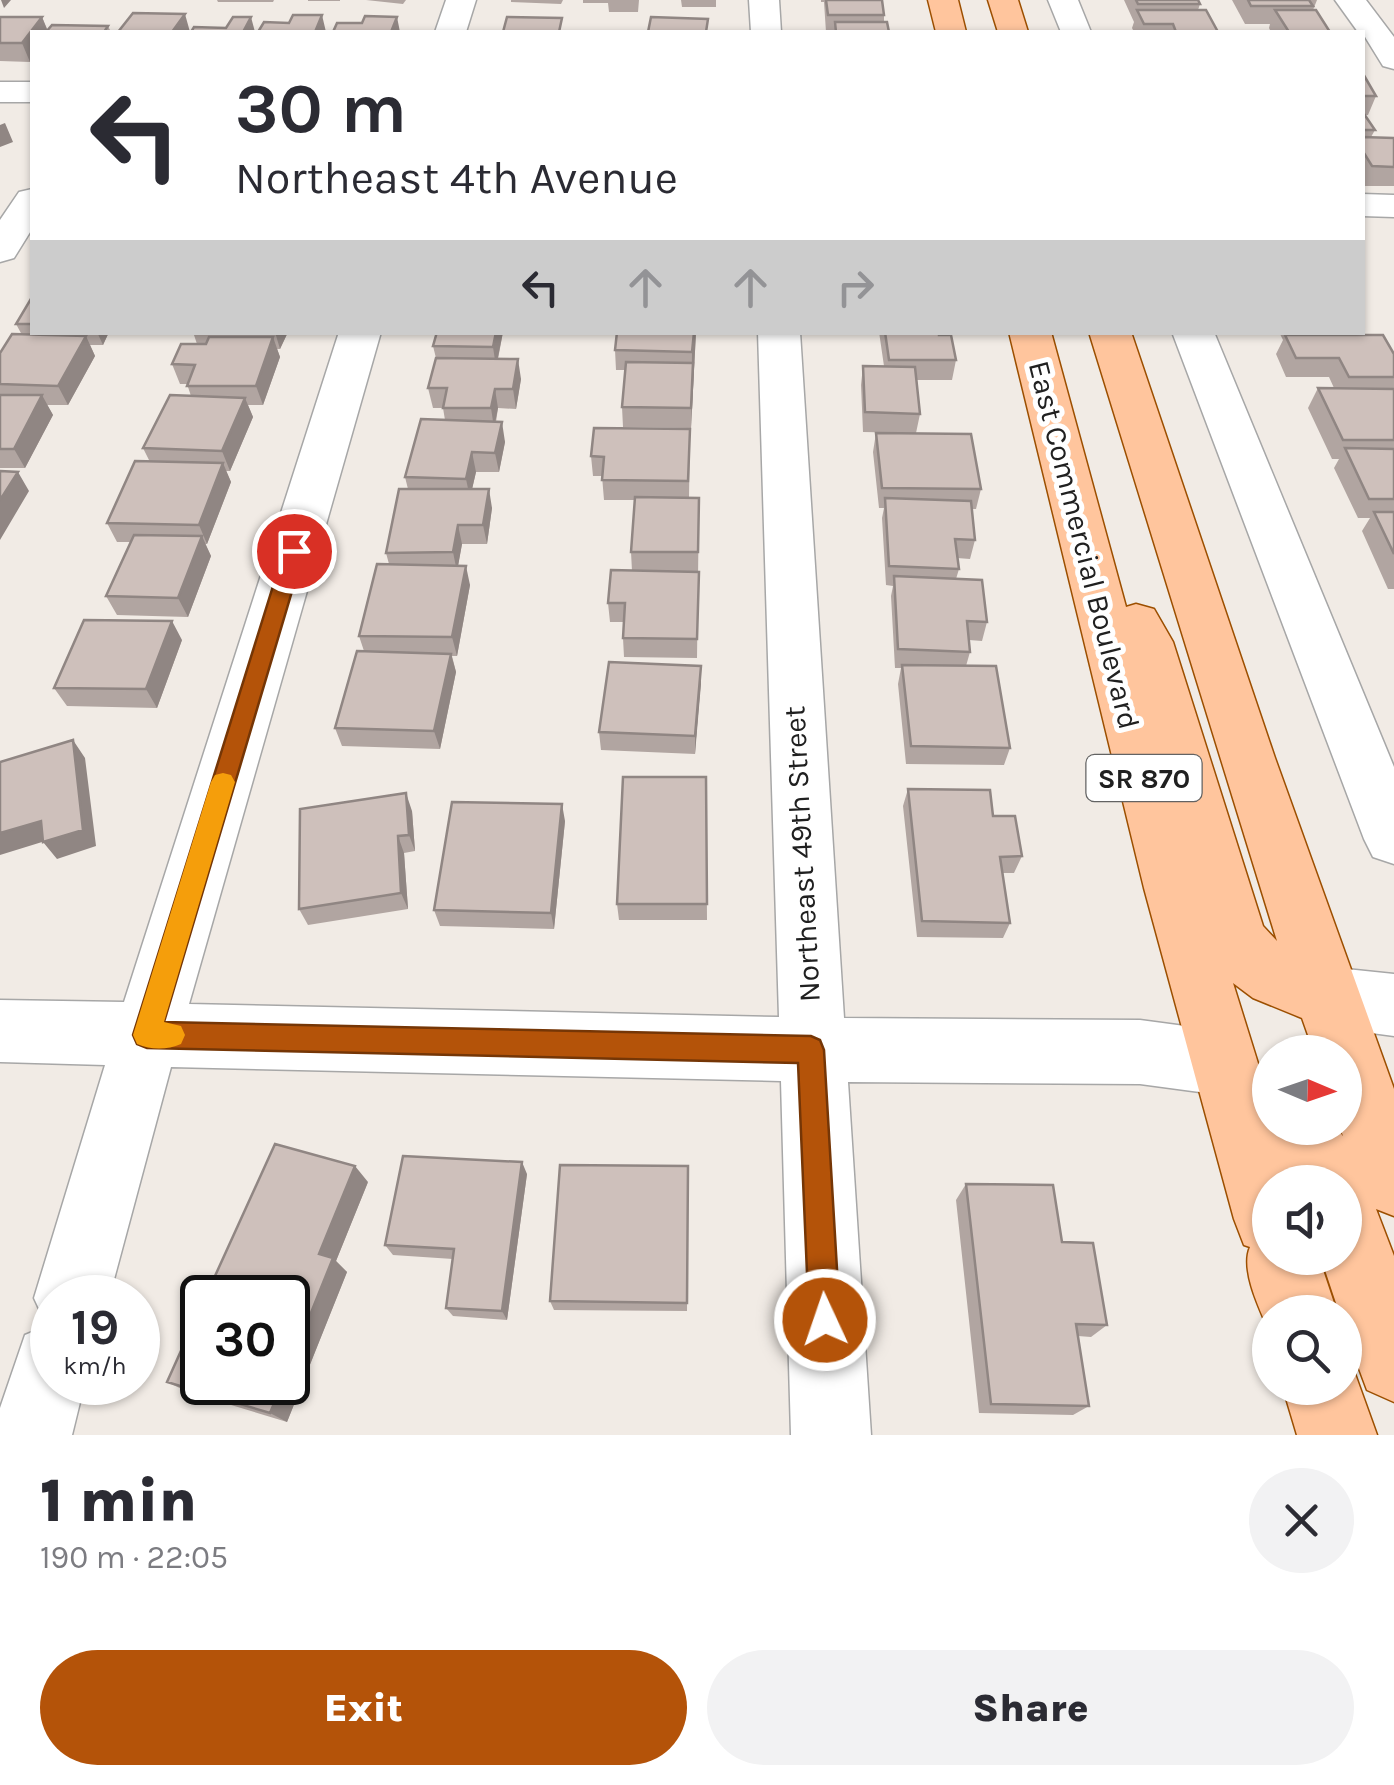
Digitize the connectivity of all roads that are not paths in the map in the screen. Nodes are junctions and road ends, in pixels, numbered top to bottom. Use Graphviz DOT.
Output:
graph roads {
  1 [pos="461,0"];
  2 [pos="764,0"];
  3 [pos="943,0"];
  4 [pos="1003,0"];
  5 [pos="1063,0"];
  6 [pos="1350,0"];
  7 [pos="452,30"];
  8 [pos="766,30"];
  9 [pos="950,30"];
  10 [pos="1012,30"];
  11 [pos="1075,30"];
  12 [pos="1394,59"];
  13 [pos="0,92"];
  14 [pos="30,92"];
  15 [pos="30,203"];
  16 [pos="1365,206"];
  17 [pos="1394,206"];
  18 [pos="1365,233"];
  19 [pos="1394,233"];
  20 [pos="0,250"];
  21 [pos="359,335"];
  22 [pos="779,335"];
  23 [pos="1031,335"];
  24 [pos="1075,335"];
  25 [pos="1111,335"];
  26 [pos="1194,335"];
  27 [pos="1154,472"];
  28 [pos="1096,589"];
  29 [pos="1394,839"];
  30 [pos="1326,997"];
  31 [pos="1394,1004"];
  32 [pos="0,1031"];
  33 [pos="147,1035"];
  34 [pos="811,1050"];
  35 [pos="1222,1063"];
  36 [pos="1252,1091"];
  37 [pos="1305,1145"];
  38 [pos="1253,1165"];
  39 [pos="1321,1165"];
  40 [pos="1394,1182"];
  41 [pos="1362,1271"];
  42 [pos="78,1275"];
  43 [pos="1394,1364"];
  44 [pos="40,1405"];
  45 [pos="1327,1405"];
  46 [pos="32,1435"];
  47 [pos="831,1435"];
  48 [pos="1337,1435"];
  1 -- 7 [label="street"];
  2 -- 8 [label="street"];
  3 -- 9 [label="main road"];
  4 -- 10 [label="main road"];
  5 -- 11 [label="street"];
  6 -- 12 [label="street"];
  13 -- 14 [label="street"];
  15 -- 20 [label="street"];
  16 -- 17 [label="street"];
  18 -- 19 [label="street"];
  21 -- 33 [label="street"];
  22 -- 34 [label="street, Northeast 49th Street"];
  23 -- 28 [label="main road, East Commercial Boulevard / SR 870"];
  24 -- 27 [label="main road"];
  25 -- 27 [label="main road, SR 870"];
  26 -- 29 [label="street"];
  27 -- 30 [label="main road, SR 870"];
  28 -- 30 [label="main road"];
  28 -- 35 [label="main road, East Commercial Boulevard / SR 870"];
  30 -- 31 [label="street"];
  30 -- 40 [label="main road, SR 870"];
  32 -- 33 [label="street"];
  33 -- 34 [label="street"];
  33 -- 42 [label="street"];
  34 -- 35 [label="street"];
  34 -- 47 [label="street, Northeast 49th Street"];
  35 -- 36 [label="main road"];
  35 -- 38 [label="main road, East Commercial Boulevard / SR 870"];
  37 -- 39 [label="main road"];
  41 -- 43 [label="main road"];
  44 -- 46 [label="street"];
  45 -- 48 [label="main road"];
}
